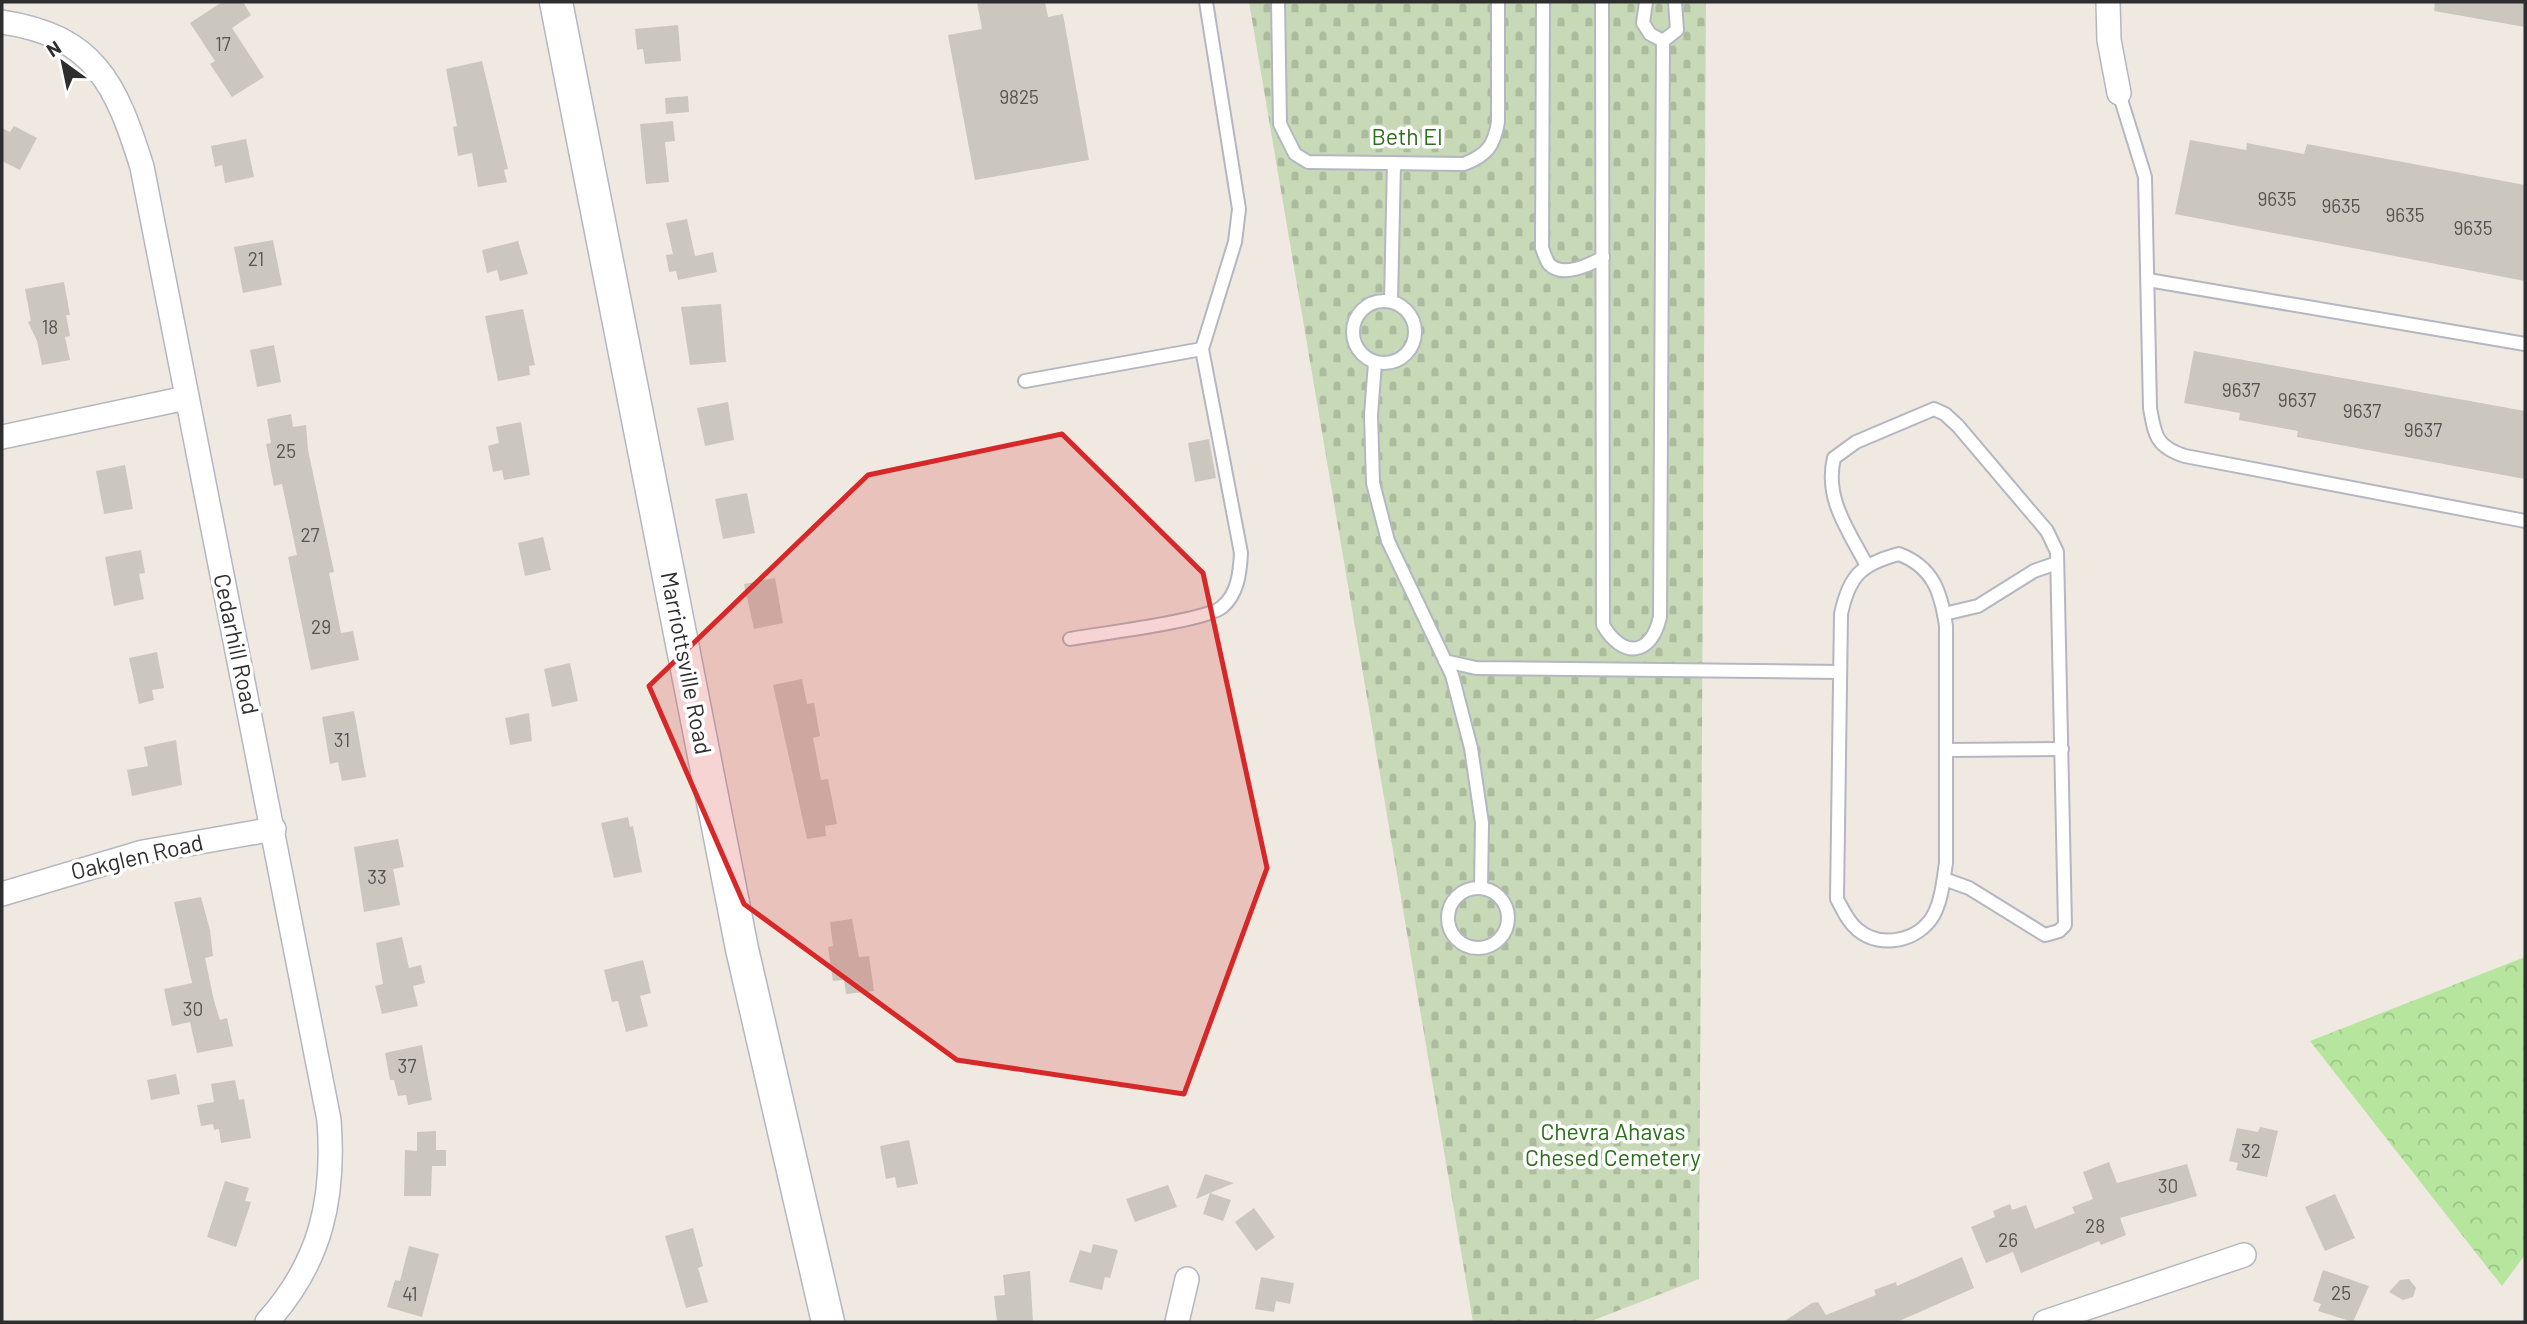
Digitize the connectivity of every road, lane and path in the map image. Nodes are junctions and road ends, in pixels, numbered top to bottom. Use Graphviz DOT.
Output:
graph roads {
  1 [pos="556,2"];
  2 [pos="1206,2"];
  3 [pos="1278,2"];
  4 [pos="1498,2"];
  5 [pos="1543,2"];
  6 [pos="1602,2"];
  7 [pos="1646,2"];
  8 [pos="1675,2"];
  9 [pos="2108,2"];
  10 [pos="2,22"];
  11 [pos="1663,41"];
  12 [pos="2119,93"];
  13 [pos="1394,163"];
  14 [pos="1602,257"];
  15 [pos="2148,280"];
  16 [pos="1391,301"];
  17 [pos="2525,344"];
  18 [pos="1202,349"];
  19 [pos="1375,363"];
  20 [pos="1026,382"];
  21 [pos="186,398"];
  22 [pos="2,437"];
  23 [pos="2525,521"];
  24 [pos="2057,563"];
  25 [pos="1867,566"];
  26 [pos="1944,614"];
  27 [pos="1070,639"];
  28 [pos="1629,648"];
  29 [pos="1445,661"];
  30 [pos="1628,670"];
  31 [pos="1840,672"];
  32 [pos="2062,749"];
  33 [pos="1946,750"];
  34 [pos="274,828"];
  35 [pos="1944,879"];
  36 [pos="1480,888"];
  37 [pos="2,894"];
  38 [pos="2244,1255"];
  39 [pos="1187,1279"];
  40 [pos="267,1322"];
  41 [pos="828,1322"];
  42 [pos="1177,1322"];
  43 [pos="2045,1322"];
  1 -- 41 [label="main road, Marriottsville Road"];
  2 -- 18 [label="lane"];
  3 -- 13 [label="lane"];
  4 -- 13 [label="lane"];
  5 -- 14 [label="lane"];
  6 -- 14 [label="lane"];
  7 -- 11 [label="lane"];
  8 -- 11 [label="lane"];
  9 -- 12 [label="street"];
  10 -- 21 [label="street, Cedarhill Road"];
  11 -- 28 [label="lane"];
  12 -- 15 [label="lane"];
  13 -- 16 [label="lane"];
  14 -- 28 [label="lane"];
  15 -- 17 [label="lane"];
  15 -- 23 [label="lane"];
  16 -- 19 [label="lane"];
  16 -- 19 [label="lane"];
  18 -- 20 [label="lane"];
  18 -- 27 [label="lane"];
  19 -- 29 [label="lane"];
  21 -- 22 [label="street"];
  21 -- 34 [label="street, Cedarhill Road"];
  24 -- 25 [label="lane"];
  24 -- 26 [label="lane"];
  24 -- 32 [label="lane"];
  25 -- 26 [label="lane"];
  25 -- 31 [label="lane"];
  26 -- 33 [label="lane"];
  28 -- 30 [label="lane"];
  29 -- 30 [label="lane"];
  29 -- 36 [label="lane"];
  30 -- 31 [label="lane"];
  31 -- 35 [label="lane"];
  32 -- 33 [label="lane"];
  32 -- 35 [label="lane"];
  33 -- 35 [label="lane"];
  34 -- 37 [label="street, Oakglen Road"];
  34 -- 40 [label="street, Cedarhill Road"];
  36 -- 36 [label="lane"];
  38 -- 43 [label="street"];
  39 -- 42 [label="street"];
}
